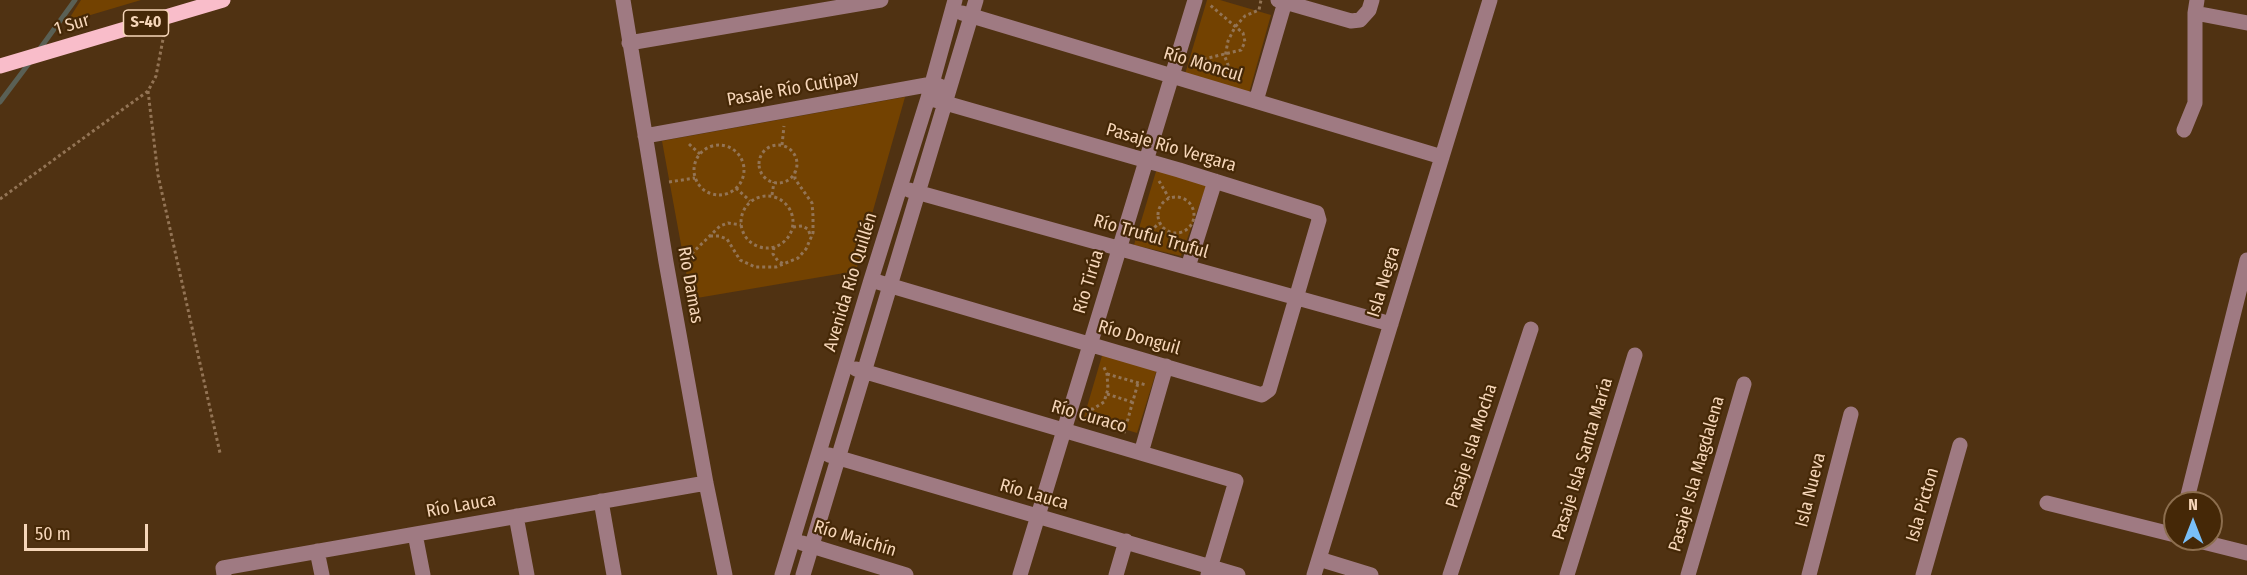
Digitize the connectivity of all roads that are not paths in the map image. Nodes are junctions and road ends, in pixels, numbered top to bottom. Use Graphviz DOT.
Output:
graph roads {
  1 [pos="223,0"];
  2 [pos="623,0"];
  3 [pos="881,0"];
  4 [pos="976,0"];
  5 [pos="1196,0"];
  6 [pos="1372,0"];
  7 [pos="1490,0"];
  8 [pos="1282,1"];
  9 [pos="954,5"];
  10 [pos="2196,7"];
  11 [pos="970,15"];
  12 [pos="2247,23"];
  13 [pos="629,44"];
  14 [pos="0,66"];
  15 [pos="1174,71"];
  16 [pos="930,91"];
  17 [pos="946,96"];
  18 [pos="1256,101"];
  19 [pos="2184,130"];
  20 [pos="645,136"];
  21 [pos="1442,157"];
  22 [pos="1146,161"];
  23 [pos="1215,181"];
  24 [pos="901,188"];
  25 [pos="918,192"];
  26 [pos="1120,248"];
  27 [pos="2247,260"];
  28 [pos="1188,267"];
  29 [pos="871,280"];
  30 [pos="889,286"];
  31 [pos="1297,298"];
  32 [pos="1391,324"];
  33 [pos="1531,329"];
  34 [pos="1089,348"];
  35 [pos="1635,355"];
  36 [pos="845,366"];
  37 [pos="1166,366"];
  38 [pos="864,371"];
  39 [pos="1744,384"];
  40 [pos="1851,414"];
  41 [pos="1064,430"];
  42 [pos="1960,445"];
  43 [pos="819,452"];
  44 [pos="1141,453"];
  45 [pos="838,458"];
  46 [pos="706,483"];
  47 [pos="2189,491"];
  48 [pos="601,501"];
  49 [pos="2047,503"];
  50 [pos="516,516"];
  51 [pos="1038,517"];
  52 [pos="2163,532"];
  53 [pos="415,534"];
  54 [pos="793,541"];
  55 [pos="1126,541"];
  56 [pos="812,546"];
  57 [pos="2223,547"];
  58 [pos="318,551"];
  59 [pos="2247,553"];
  60 [pos="1319,559"];
  61 [pos="1209,571"];
  62 [pos="224,572"];
  63 [pos="322,575"];
  64 [pos="423,575"];
  65 [pos="527,575"];
  66 [pos="614,575"];
  67 [pos="725,575"];
  68 [pos="782,575"];
  69 [pos="803,575"];
  70 [pos="906,575"];
  71 [pos="1020,575"];
  72 [pos="1116,575"];
  73 [pos="1238,575"];
  74 [pos="1314,575"];
  75 [pos="1371,575"];
  76 [pos="1450,575"];
  77 [pos="1567,575"];
  78 [pos="1688,575"];
  79 [pos="1809,575"];
  80 [pos="1923,575"];
  1 -- 14 [label="main road, 1 Sur / S-40"];
  2 -- 13 [label="street, Río Damas"];
  3 -- 13 [label="street"];
  4 -- 11 [label="street, Avenida Río Quillén"];
  5 -- 15 [label="street, Río Tirúa"];
  6 -- 8 [label="street"];
  7 -- 21 [label="street, Isla Negra"];
  8 -- 18 [label="street"];
  9 -- 11 [label="street, Río Moncul"];
  9 -- 16 [label="street, Avenida Río Quillén"];
  10 -- 12 [label="street"];
  10 -- 19 [label="street"];
  11 -- 15 [label="street, Río Moncul"];
  11 -- 17 [label="street, Avenida Río Quillén"];
  13 -- 20 [label="street, Río Damas"];
  15 -- 18 [label="street, Río Moncul"];
  15 -- 22 [label="street, Río Tirúa"];
  16 -- 17 [label="street, Pasaje Río Vergara"];
  16 -- 20 [label="street, Pasaje Río Cutipay"];
  16 -- 24 [label="street, Avenida Río Quillén"];
  17 -- 22 [label="street, Pasaje Río Vergara"];
  17 -- 25 [label="street, Avenida Río Quillén"];
  18 -- 21 [label="street, Río Moncul"];
  20 -- 46 [label="street, Río Damas"];
  21 -- 32 [label="street, Isla Negra"];
  22 -- 23 [label="street, Pasaje Río Vergara"];
  22 -- 26 [label="street, Río Tirúa"];
  23 -- 28 [label="street"];
  23 -- 31 [label="street, Pasaje Río Vergara"];
  24 -- 25 [label="street, Río Truful Truful"];
  24 -- 29 [label="street, Avenida Río Quillén"];
  25 -- 26 [label="street, Río Truful Truful"];
  25 -- 30 [label="street, Avenida Río Quillén"];
  26 -- 28 [label="street, Río Truful Truful"];
  26 -- 34 [label="street, Río Tirúa"];
  27 -- 47 [label="street"];
  28 -- 31 [label="street, Río Truful Truful"];
  29 -- 30 [label="street, Río Donguil"];
  29 -- 36 [label="street, Avenida Río Quillén"];
  30 -- 34 [label="street, Río Donguil"];
  30 -- 38 [label="street, Avenida Río Quillén"];
  31 -- 32 [label="street, Río Truful Truful"];
  31 -- 37 [label="street, Río Donguil"];
  32 -- 60 [label="street, Isla Negra"];
  33 -- 76 [label="street, Pasaje Isla Mocha"];
  34 -- 37 [label="street, Río Donguil"];
  34 -- 41 [label="street, Río Tirúa"];
  35 -- 77 [label="street, Pasaje Isla Santa María"];
  36 -- 38 [label="street, Río Curaco"];
  36 -- 43 [label="street, Avenida Río Quillén"];
  37 -- 44 [label="street"];
  38 -- 41 [label="street, Río Curaco"];
  38 -- 45 [label="street, Avenida Río Quillén"];
  39 -- 78 [label="street, Pasaje Isla Magdalena"];
  40 -- 79 [label="street, Isla Nueva"];
  41 -- 44 [label="street, Río Curaco"];
  41 -- 51 [label="street, Río Tirúa"];
  42 -- 80 [label="street, Isla Picton"];
  43 -- 45 [label="street, Río Lauca"];
  43 -- 54 [label="street, Avenida Río Quillén"];
  44 -- 61 [label="street, Río Curaco"];
  45 -- 51 [label="street, Río Lauca"];
  45 -- 56 [label="street, Avenida Río Quillén"];
  46 -- 48 [label="street, Río Lauca"];
  46 -- 67 [label="street, Río Damas"];
  48 -- 50 [label="street, Río Lauca"];
  48 -- 66 [label="street"];
  49 -- 52 [label="street"];
  50 -- 53 [label="street, Río Lauca"];
  50 -- 65 [label="street"];
  51 -- 55 [label="street, Río Lauca"];
  51 -- 71 [label="street, Río Tirúa"];
  53 -- 58 [label="street, Río Lauca"];
  53 -- 64 [label="street"];
  54 -- 56 [label="street, Río Maichín"];
  54 -- 68 [label="street, Avenida Río Quillén"];
  55 -- 61 [label="street, Río Lauca"];
  55 -- 72 [label="street"];
  56 -- 69 [label="street, Avenida Río Quillén"];
  56 -- 70 [label="street, Río Maichín"];
  57 -- 59 [label="street"];
  58 -- 62 [label="street, Río Lauca"];
  58 -- 63 [label="street"];
  60 -- 74 [label="street, Isla Negra"];
  60 -- 75 [label="street"];
  61 -- 73 [label="street, Río Lauca"];
}
